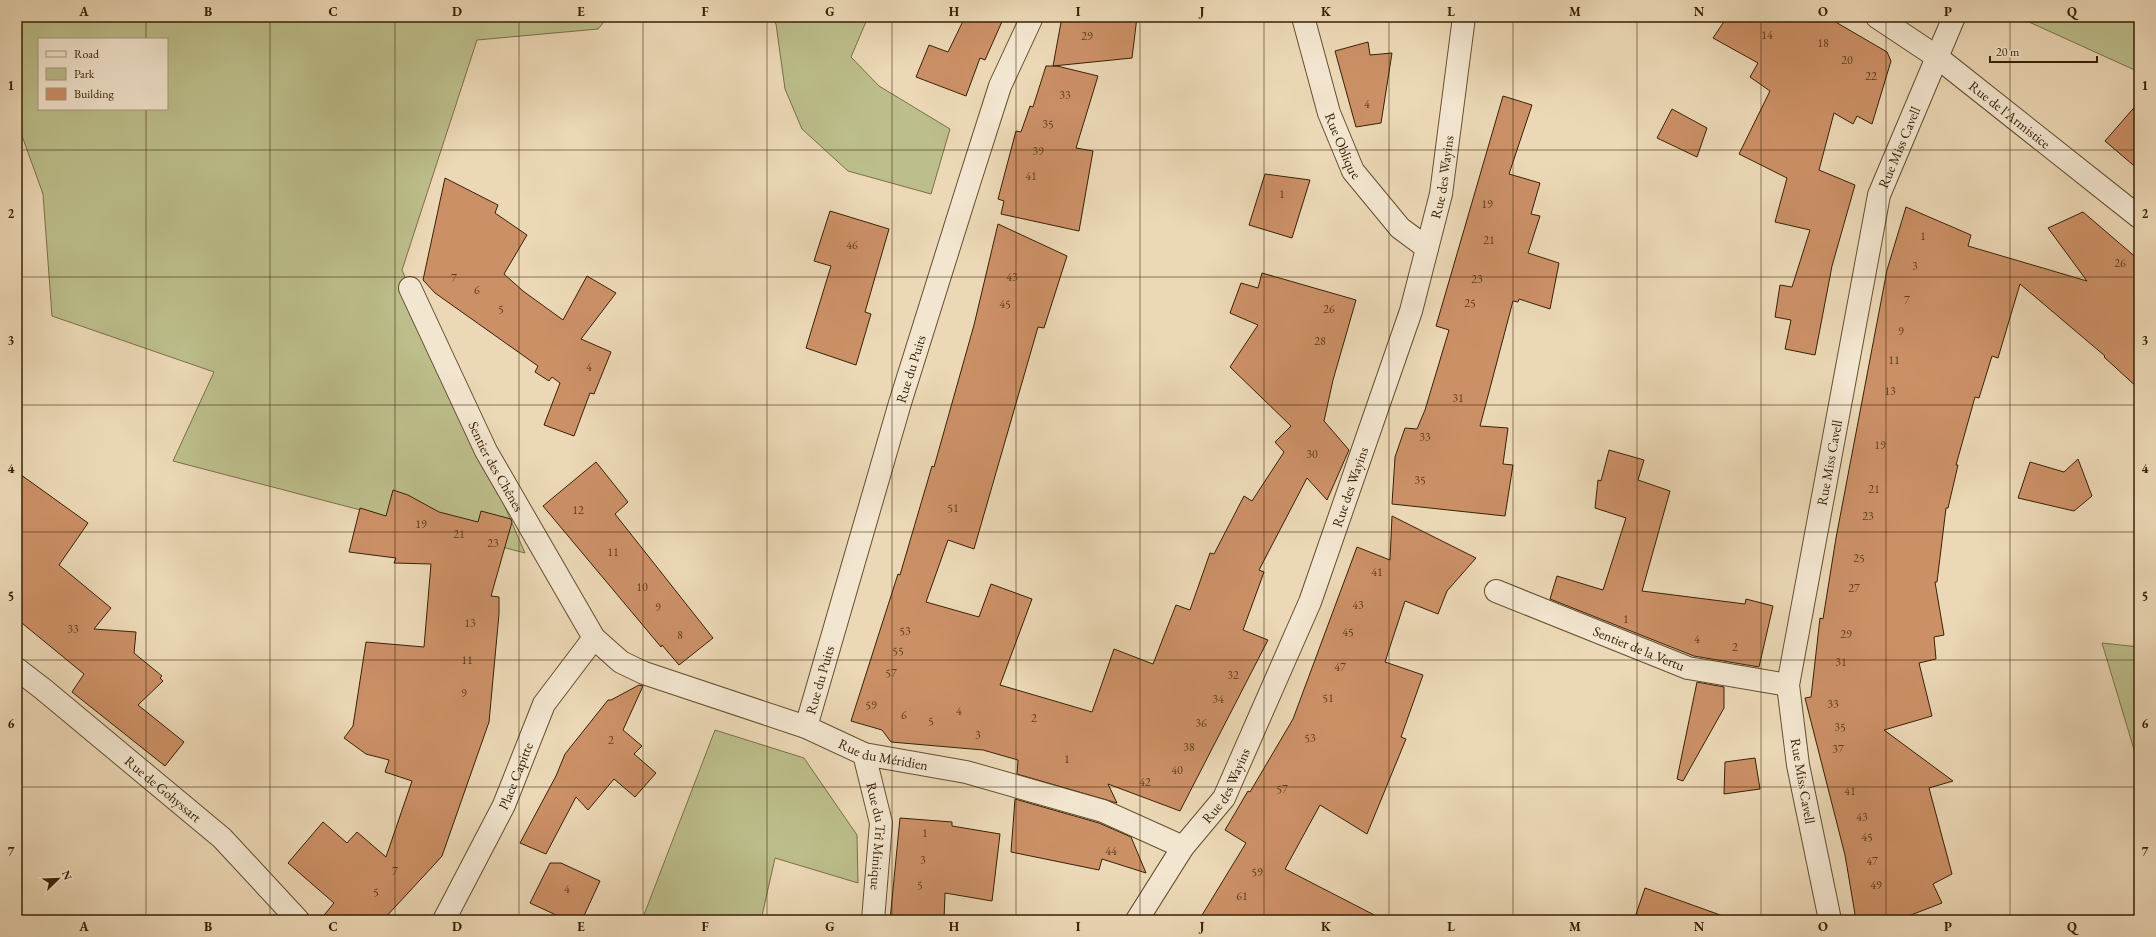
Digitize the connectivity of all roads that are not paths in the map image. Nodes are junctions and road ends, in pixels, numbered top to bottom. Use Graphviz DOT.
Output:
graph roads {
  1 [pos="1032,17"];
  2 [pos="1303,17"];
  3 [pos="1464,17"];
  4 [pos="1877,17"];
  5 [pos="1954,17"];
  6 [pos="1936,57"];
  7 [pos="2139,217"];
  8 [pos="1427,248"];
  9 [pos="410,288"];
  10 [pos="1496,591"];
  11 [pos="594,638"];
  12 [pos="17,669"];
  13 [pos="1788,685"];
  14 [pos="806,727"];
  15 [pos="864,754"];
  16 [pos="1183,847"];
  17 [pos="298,920"];
  18 [pos="444,920"];
  19 [pos="873,920"];
  20 [pos="1137,920"];
  21 [pos="1830,920"];
  1 -- 14 [label="street, Rue du Puits"];
  2 -- 8 [label="street, Rue Oblique"];
  3 -- 8 [label="street, Rue des Wayins"];
  4 -- 6 [label="street, Rue de l'Armistice"];
  5 -- 6 [label="street, Rue Miss Cavell"];
  6 -- 7 [label="street, Rue de l'Armistice"];
  6 -- 13 [label="street, Rue Miss Cavell"];
  8 -- 16 [label="street, Rue des Wayins"];
  9 -- 11 [label="street, Sentier des Chênes"];
  10 -- 13 [label="street, Sentier de la Vertu"];
  11 -- 14 [label="street, Rue du Méridien"];
  11 -- 18 [label="street, Place Capitte"];
  12 -- 17 [label="street, Rue de Gohyssart"];
  13 -- 21 [label="street, Rue Miss Cavell"];
  14 -- 15 [label="street, Rue du Méridien"];
  15 -- 16 [label="street, Rue du Méridien"];
  15 -- 19 [label="street, Rue du Trî Minique"];
  16 -- 20 [label="street, Rue des Wayins"];
}
